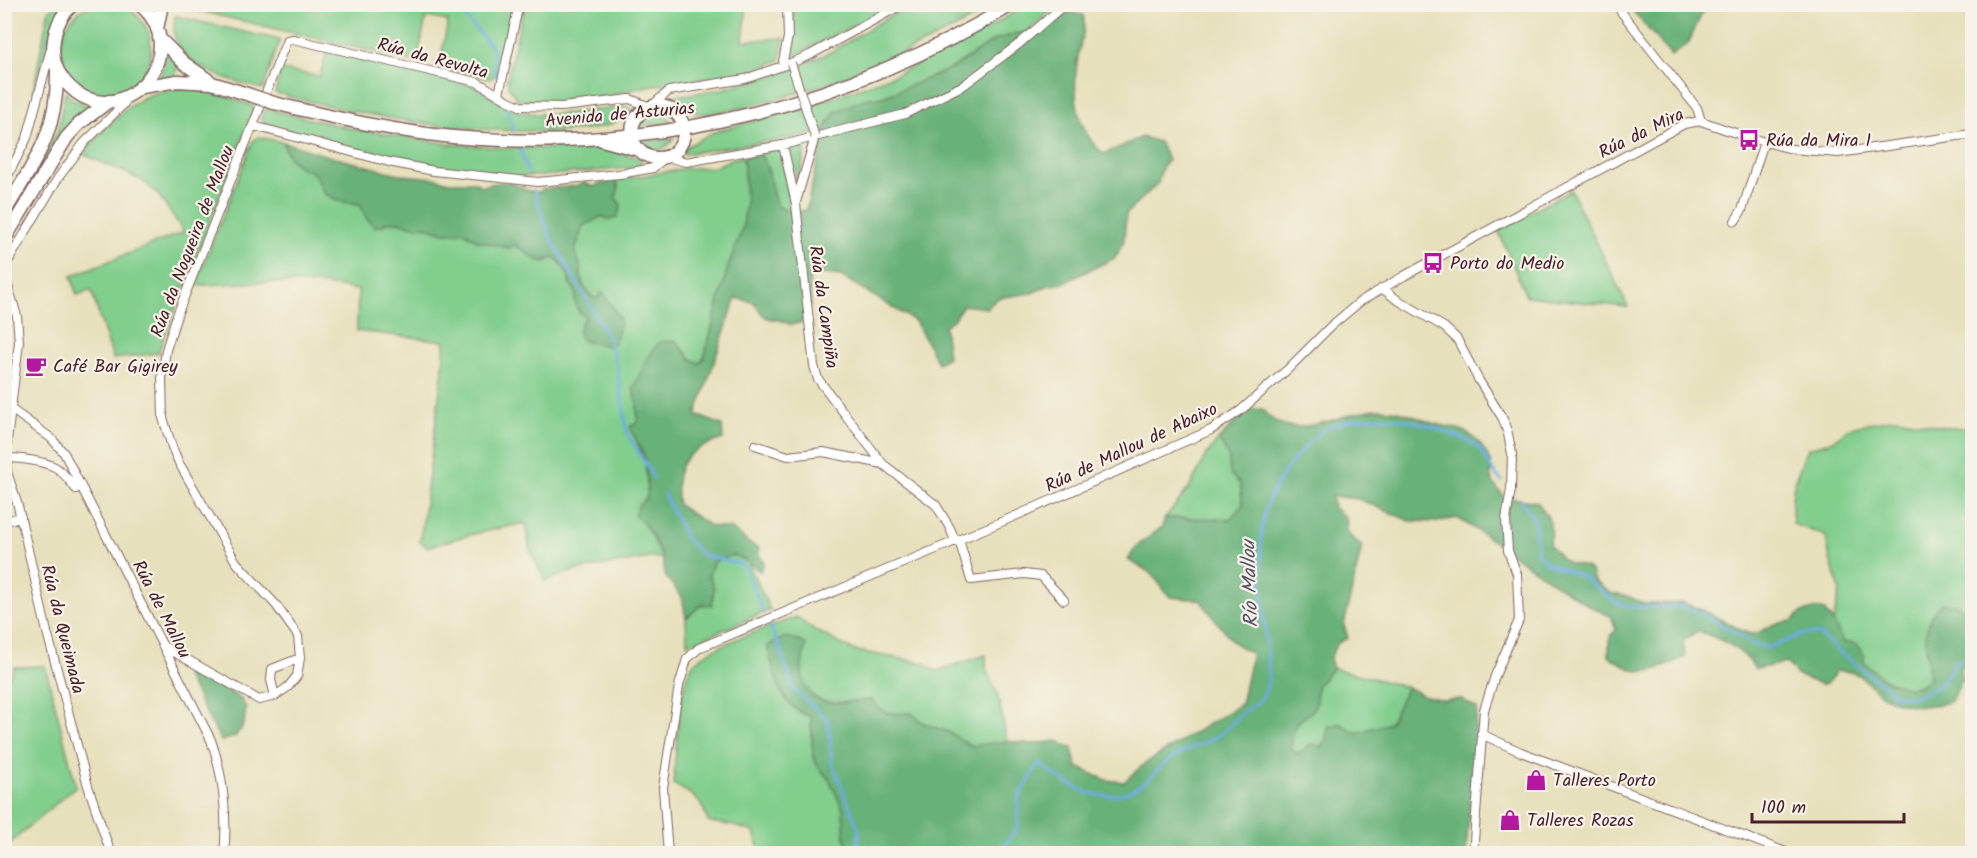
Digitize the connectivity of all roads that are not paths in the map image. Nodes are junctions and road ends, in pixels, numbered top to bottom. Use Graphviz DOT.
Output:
graph roads {
  1 [pos="139,4"];
  2 [pos="162,4"];
  3 [pos="519,4"];
  4 [pos="787,4"];
  5 [pos="903,4"];
  6 [pos="1013,4"];
  7 [pos="1065,4"];
  8 [pos="1615,4"];
  9 [pos="73,5"];
  10 [pos="158,34"];
  11 [pos="53,40"];
  12 [pos="287,40"];
  13 [pos="791,63"];
  14 [pos="782,66"];
  15 [pos="57,70"];
  16 [pos="212,82"];
  17 [pos="142,87"];
  18 [pos="499,94"];
  19 [pos="126,97"];
  20 [pos="109,101"];
  21 [pos="650,107"];
  22 [pos="637,117"];
  23 [pos="1701,121"];
  24 [pos="681,123"];
  25 [pos="710,123"];
  26 [pos="254,126"];
  27 [pos="1972,134"];
  28 [pos="632,135"];
  29 [pos="815,137"];
  30 [pos="595,139"];
  31 [pos="1764,142"];
  32 [pos="680,145"];
  33 [pos="783,145"];
  34 [pos="639,150"];
  35 [pos="666,158"];
  36 [pos="4,183"];
  37 [pos="796,204"];
  38 [pos="4,213"];
  39 [pos="1735,220"];
  40 [pos="4,240"];
  41 [pos="4,268"];
  42 [pos="4,273"];
  43 [pos="1382,288"];
  44 [pos="8,297"];
  45 [pos="7,406"];
  46 [pos="755,445"];
  47 [pos="6,458"];
  48 [pos="883,464"];
  49 [pos="76,489"];
  50 [pos="21,517"];
  51 [pos="4,523"];
  52 [pos="957,540"];
  53 [pos="1064,600"];
  54 [pos="165,647"];
  55 [pos="300,658"];
  56 [pos="275,696"];
  57 [pos="1482,735"];
  58 [pos="111,854"];
  59 [pos="224,854"];
  60 [pos="668,854"];
  61 [pos="1473,854"];
  62 [pos="1791,854"];
  1 -- 10 [label="main road, Avenida de Asturias"];
  2 -- 10 [label="main road"];
  3 -- 18 [label="street"];
  4 -- 14 [label="street"];
  5 -- 13 [label="street"];
  6 -- 25 [label="main road, Avenida de Asturias"];
  7 -- 29 [label="street"];
  8 -- 23 [label="street"];
  9 -- 11 [label="main road"];
  10 -- 16 [label="main road, Avenida de Asturias"];
  10 -- 17 [label="main road"];
  11 -- 15 [label="main road"];
  11 -- 36 [label="street"];
  12 -- 18 [label="street, Rúa da Revolta"];
  12 -- 26 [label="street, Rúa da Nogueira de Mallou"];
  13 -- 14 [label="street"];
  13 -- 29 [label="street, bridge"];
  14 -- 21 [label="street"];
  15 -- 20 [label="main road"];
  15 -- 38 [label="main road"];
  16 -- 17 [label="main road, Avenida de Asturias"];
  16 -- 30 [label="main road, Avenida de Asturias, bridge"];
  17 -- 19 [label="main road"];
  18 -- 21 [label="street, Rúa da Revolta"];
  19 -- 20 [label="main road"];
  19 -- 41 [label="street"];
  20 -- 40 [label="main road"];
  21 -- 22 [label="main road"];
  21 -- 24 [label="main road"];
  22 -- 28 [label="main road"];
  22 -- 30 [label="main road"];
  23 -- 31 [label="street, Rúa da Mira"];
  23 -- 43 [label="street, Rúa da Mira"];
  24 -- 25 [label="main road"];
  24 -- 28 [label="main road, Avenida de Asturias"];
  24 -- 32 [label="main road"];
  25 -- 32 [label="main road"];
  26 -- 35 [label="street"];
  26 -- 55 [label="street, Rúa da Nogueira de Mallou"];
  27 -- 31 [label="street, Rúa da Mira"];
  28 -- 30 [label="main road, Avenida de Asturias"];
  28 -- 34 [label="main road"];
  29 -- 33 [label="street"];
  29 -- 37 [label="street, Rúa da Campiña"];
  30 -- 34 [label="main road"];
  31 -- 39 [label="street"];
  32 -- 35 [label="main road"];
  33 -- 35 [label="street"];
  33 -- 37 [label="street, Rúa da Campiña"];
  34 -- 35 [label="main road"];
  37 -- 48 [label="street, Rúa da Campiña"];
  42 -- 44 [label="street"];
  43 -- 52 [label="street, Rúa de Mallou de Abaixo"];
  43 -- 57 [label="street"];
  44 -- 45 [label="street"];
  45 -- 47 [label="street, Rúa da Queimada"];
  45 -- 54 [label="street, Rúa de Mallou"];
  46 -- 48 [label="street"];
  47 -- 49 [label="street"];
  47 -- 50 [label="street, Rúa da Queimada"];
  48 -- 52 [label="street, Rúa da Campiña"];
  50 -- 51 [label="street"];
  50 -- 58 [label="street, Rúa da Queimada"];
  52 -- 53 [label="street"];
  52 -- 60 [label="street, Rúa de Mallou de Abaixo"];
  54 -- 56 [label="street"];
  54 -- 59 [label="street, Rúa de Mallou"];
  55 -- 56 [label="street"];
  55 -- 56 [label="street"];
  57 -- 61 [label="street"];
  57 -- 62 [label="street"];
}
